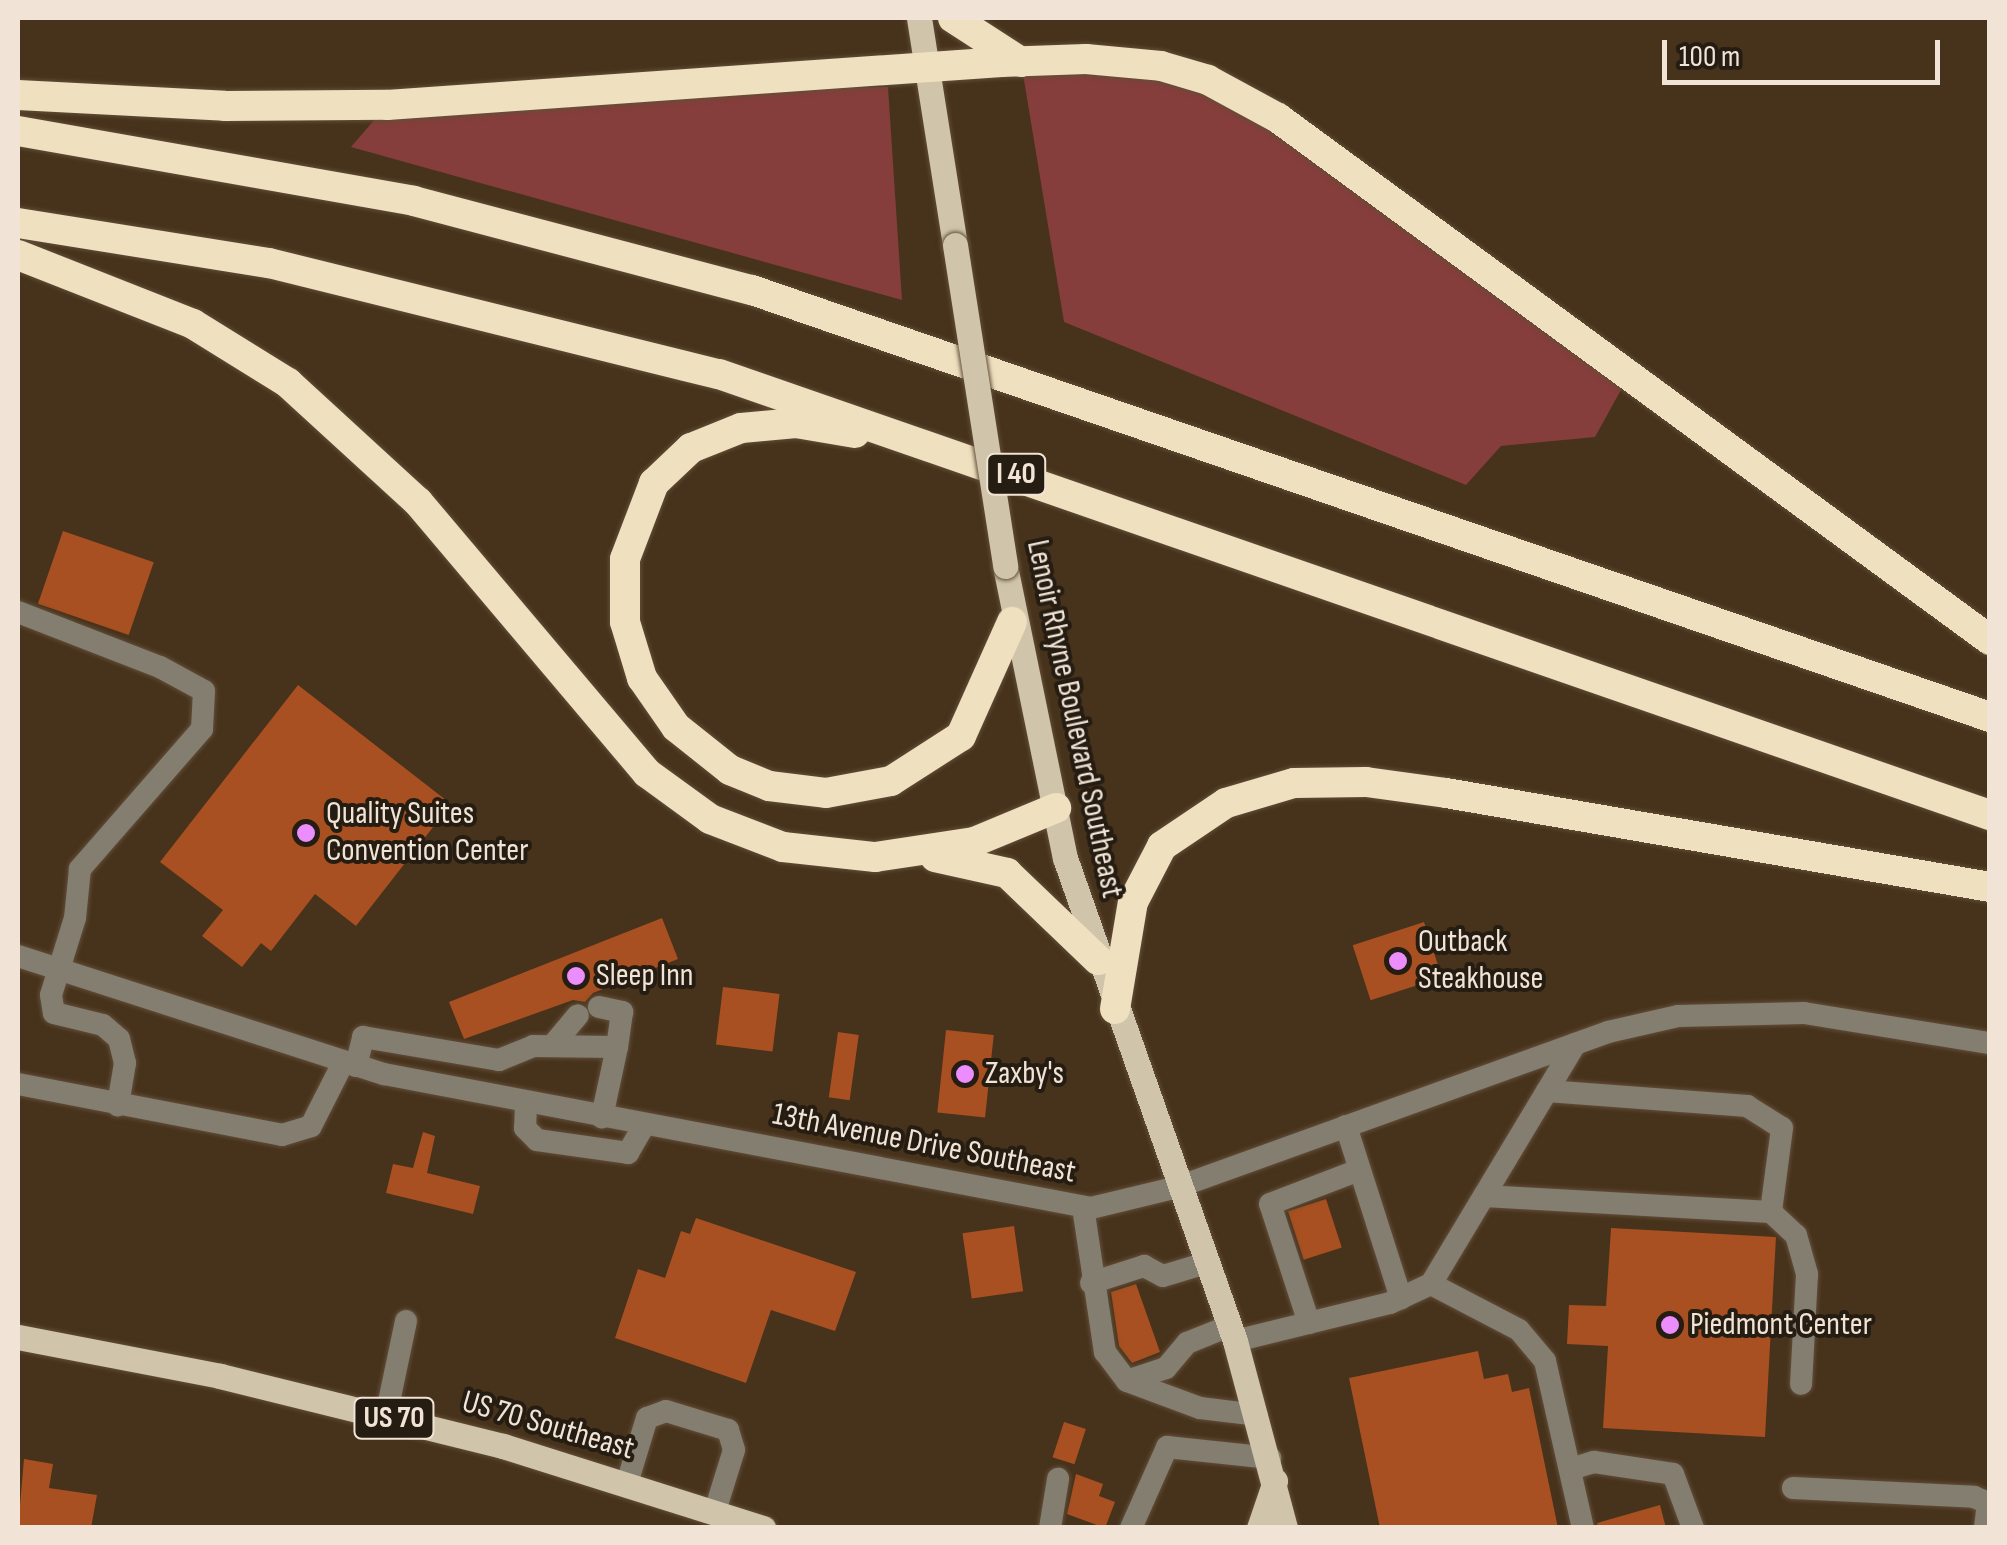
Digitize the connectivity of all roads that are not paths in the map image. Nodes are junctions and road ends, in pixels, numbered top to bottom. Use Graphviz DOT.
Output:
graph roads {
  1 [pos="920,18"];
  2 [pos="953,18"];
  3 [pos="1020,62"];
  4 [pos="928,71"];
  5 [pos="18,96"];
  6 [pos="18,130"];
  7 [pos="18,223"];
  8 [pos="18,255"];
  9 [pos="953,451"];
  10 [pos="18,612"];
  11 [pos="1012,622"];
  12 [pos="1990,640"];
  13 [pos="1990,716"];
  14 [pos="1056,808"];
  15 [pos="1990,815"];
  16 [pos="897,856"];
  17 [pos="1990,886"];
  18 [pos="18,956"];
  19 [pos="1098,960"];
  20 [pos="57,969"];
  21 [pos="1116,1009"];
  22 [pos="1990,1043"];
  23 [pos="1575,1044"];
  24 [pos="552,1046"];
  25 [pos="617,1048"];
  26 [pos="349,1064"];
  27 [pos="18,1084"];
  28 [pos="1547,1091"];
  29 [pos="526,1103"];
  30 [pos="118,1105"];
  31 [pos="602,1118"];
  32 [pos="644,1125"];
  33 [pos="1346,1126"];
  34 [pos="1359,1170"];
  35 [pos="1178,1187"];
  36 [pos="1484,1196"];
  37 [pos="1084,1207"];
  38 [pos="1771,1212"];
  39 [pos="1206,1263"];
  40 [pos="1091,1283"];
  41 [pos="1431,1284"];
  42 [pos="1401,1298"];
  43 [pos="406,1321"];
  44 [pos="1308,1323"];
  45 [pos="1232,1334"];
  46 [pos="18,1337"];
  47 [pos="1127,1381"];
  48 [pos="1801,1384"];
  49 [pos="1257,1414"];
  50 [pos="386,1416"];
  51 [pos="1574,1468"];
  52 [pos="1273,1470"];
  53 [pos="1058,1479"];
  54 [pos="628,1480"];
  55 [pos="1793,1488"];
  56 [pos="715,1511"];
  57 [pos="763,1528"];
  58 [pos="1050,1528"];
  59 [pos="1131,1528"];
  60 [pos="1259,1528"];
  61 [pos="1285,1528"];
  62 [pos="1583,1528"];
  63 [pos="1693,1528"];
  64 [pos="1985,1528"];
  1 -- 4 [label="main road, Lenoir Rhyne Boulevard Southeast"];
  2 -- 3 [label="highway"];
  3 -- 4 [label="highway"];
  3 -- 12 [label="highway"];
  4 -- 5 [label="highway"];
  4 -- 11 [label="main road, Lenoir Rhyne Boulevard Southeast, bridge"];
  6 -- 13 [label="highway"];
  7 -- 9 [label="highway, I 40"];
  8 -- 16 [label="highway"];
  9 -- 11 [label="highway"];
  9 -- 15 [label="highway, I 40"];
  10 -- 20 [label="street"];
  11 -- 14 [label="main road, Lenoir Rhyne Boulevard Southeast"];
  14 -- 16 [label="highway"];
  14 -- 19 [label="main road, Lenoir Rhyne Boulevard Southeast"];
  16 -- 19 [label="highway"];
  17 -- 21 [label="highway"];
  18 -- 20 [label="street, 13th Avenue Drive Southeast"];
  19 -- 21 [label="main road, Lenoir Rhyne Boulevard Southeast"];
  20 -- 26 [label="street, 13th Avenue Drive Southeast"];
  20 -- 30 [label="street"];
  21 -- 35 [label="main road, Lenoir Rhyne Boulevard Southeast"];
  22 -- 23 [label="street, 13th Avenue Drive Southeast"];
  23 -- 28 [label="street"];
  23 -- 33 [label="street, 13th Avenue Drive Southeast"];
  24 -- 25 [label="street"];
  24 -- 25 [label="street"];
  24 -- 26 [label="street"];
  25 -- 31 [label="street"];
  26 -- 29 [label="street, 13th Avenue Drive Southeast"];
  26 -- 30 [label="street"];
  27 -- 30 [label="street"];
  28 -- 36 [label="street"];
  28 -- 38 [label="street"];
  29 -- 31 [label="street, 13th Avenue Drive Southeast"];
  29 -- 32 [label="street"];
  31 -- 32 [label="street, 13th Avenue Drive Southeast"];
  32 -- 37 [label="street, 13th Avenue Drive Southeast"];
  33 -- 34 [label="street"];
  33 -- 35 [label="street, 13th Avenue Drive Southeast"];
  34 -- 42 [label="street"];
  34 -- 44 [label="street"];
  35 -- 37 [label="street, 13th Avenue Drive Southeast"];
  35 -- 39 [label="main road, Lenoir Rhyne Boulevard Southeast"];
  36 -- 38 [label="street"];
  36 -- 41 [label="street"];
  37 -- 40 [label="street"];
  38 -- 48 [label="street"];
  39 -- 40 [label="street"];
  39 -- 45 [label="main road, Lenoir Rhyne Boulevard Southeast"];
  40 -- 47 [label="street"];
  41 -- 42 [label="street"];
  41 -- 51 [label="street"];
  42 -- 44 [label="street"];
  43 -- 50 [label="street"];
  44 -- 45 [label="street"];
  45 -- 47 [label="street"];
  45 -- 49 [label="main road, Lenoir Rhyne Boulevard Southeast"];
  46 -- 50 [label="main road, US 70 Southeast / US 70"];
  47 -- 49 [label="street"];
  49 -- 52 [label="main road, Lenoir Rhyne Boulevard Southeast"];
  50 -- 54 [label="main road, US 70 Southeast / US 70"];
  51 -- 62 [label="street"];
  51 -- 63 [label="street"];
  52 -- 59 [label="street"];
  52 -- 60 [label="main road"];
  52 -- 61 [label="main road, Lenoir Rhyne Boulevard Southeast"];
  53 -- 58 [label="street"];
  54 -- 56 [label="main road, US 70 Southeast / US 70"];
  54 -- 56 [label="street"];
  55 -- 64 [label="street"];
  56 -- 57 [label="main road, US 70 Southeast / US 70"];
}
